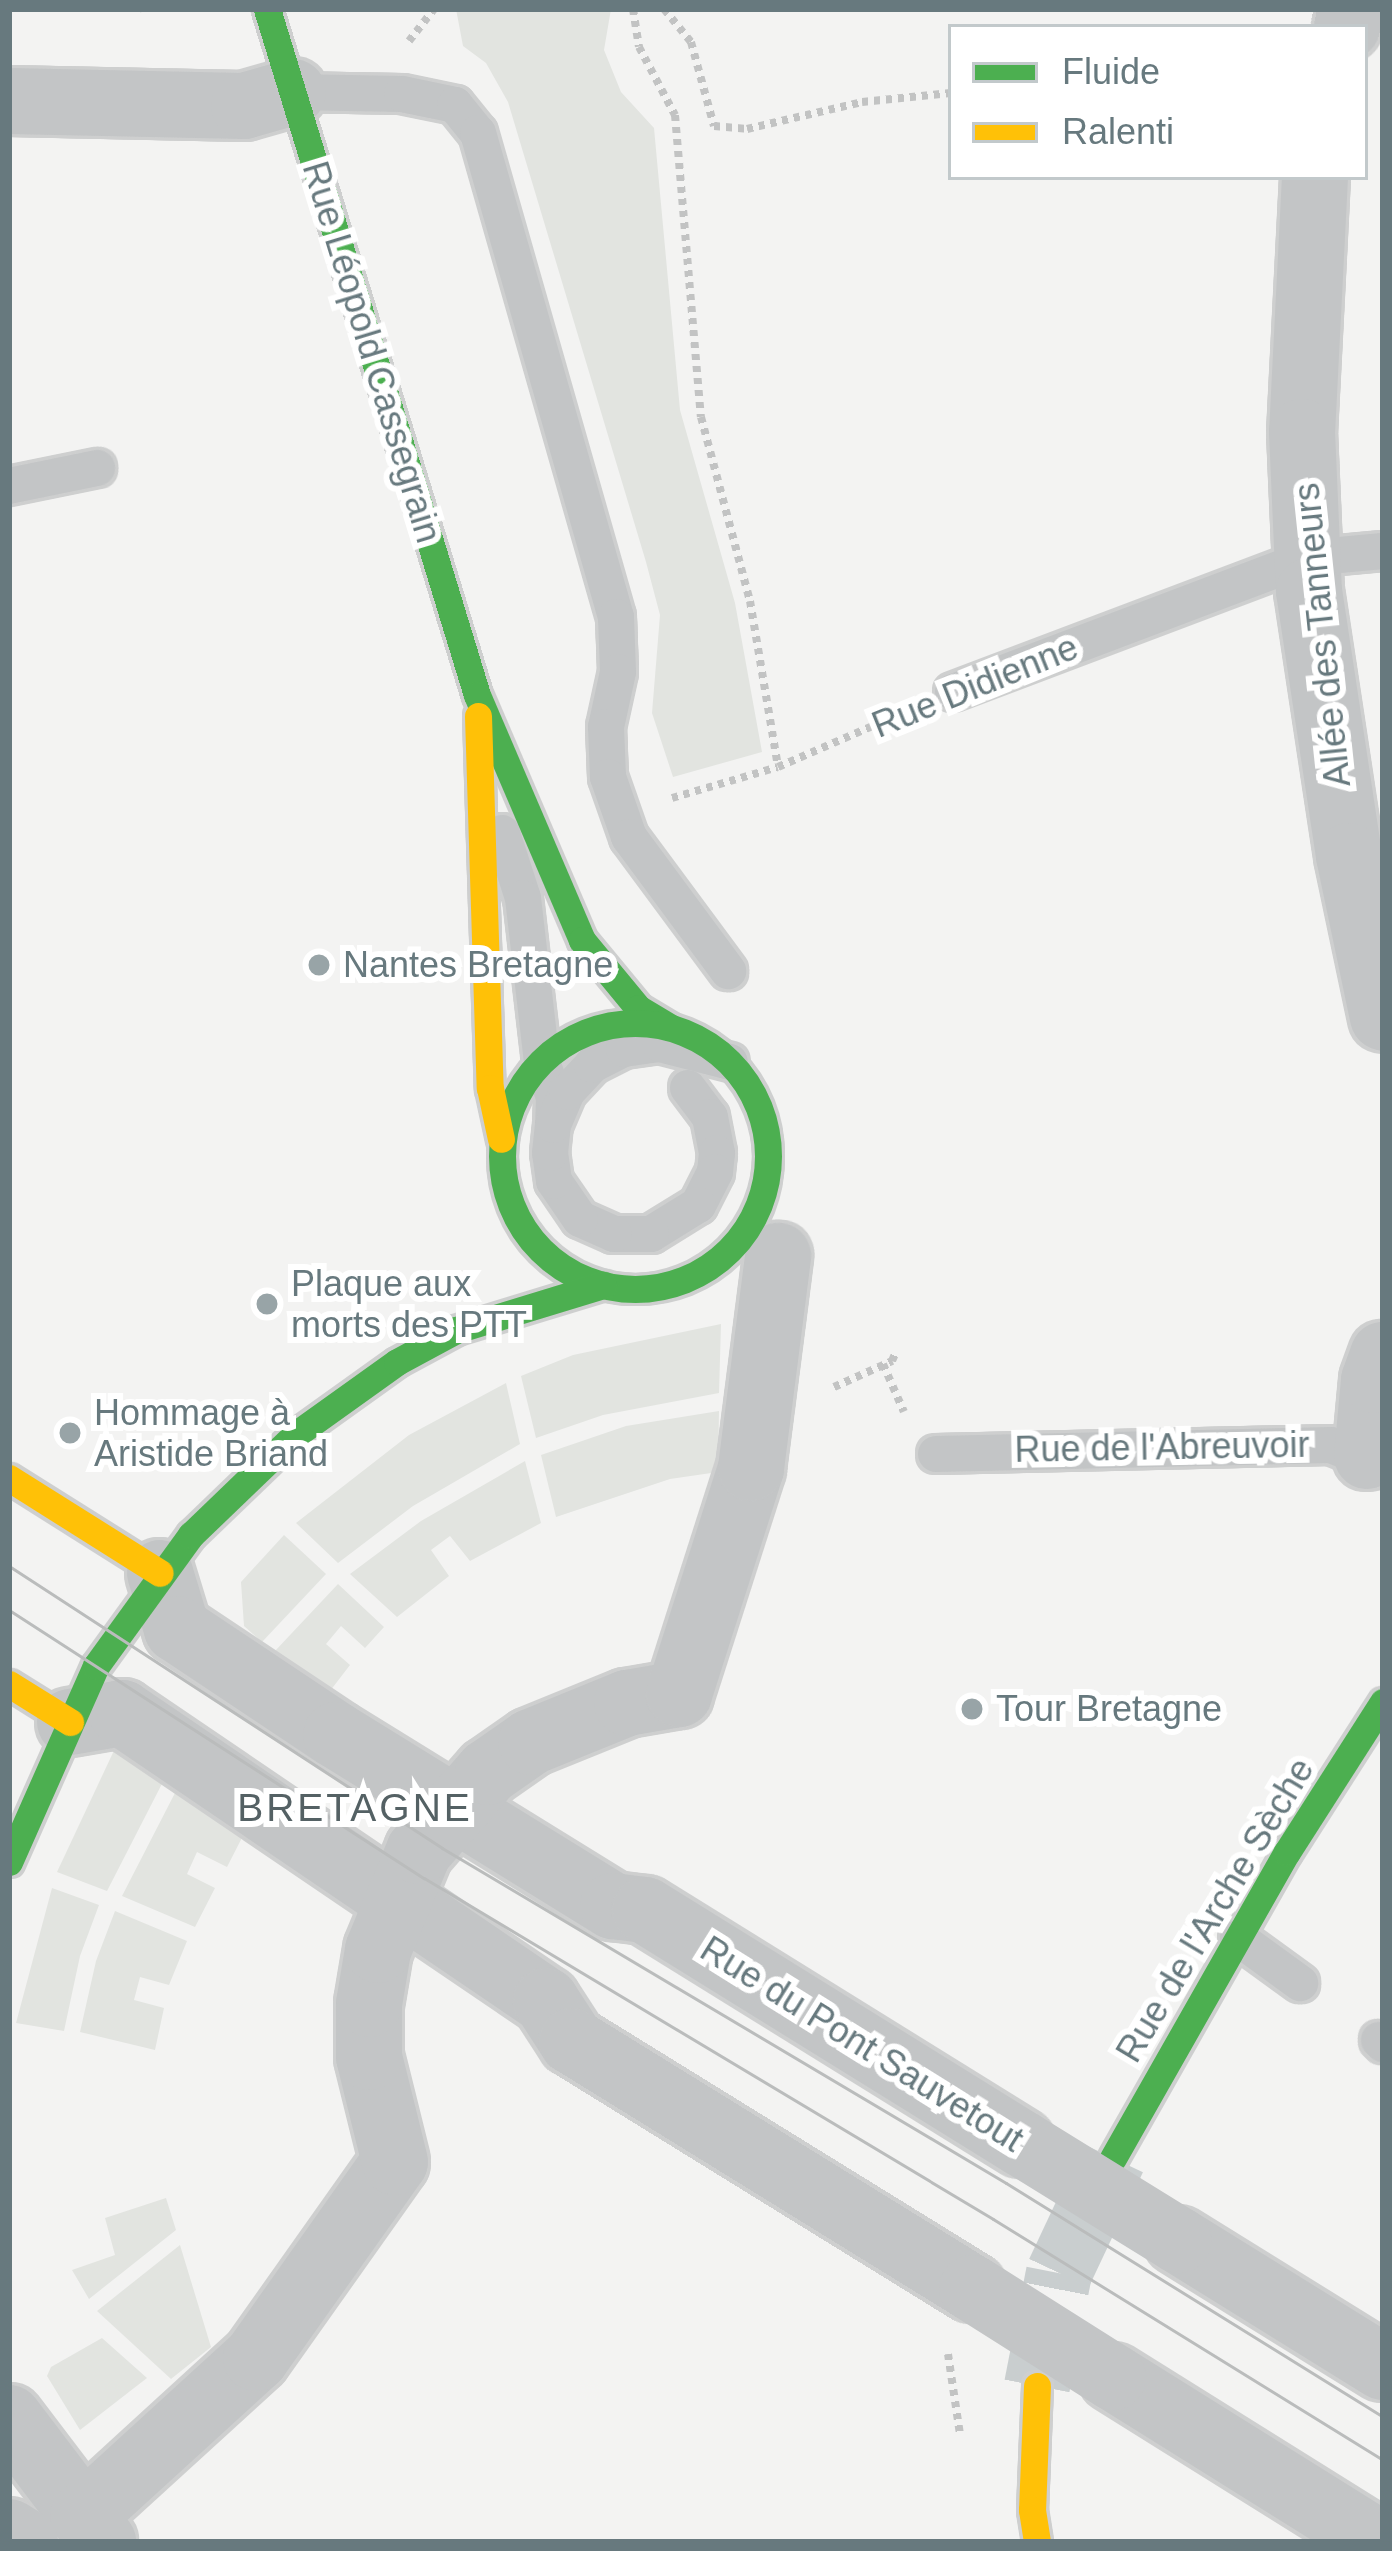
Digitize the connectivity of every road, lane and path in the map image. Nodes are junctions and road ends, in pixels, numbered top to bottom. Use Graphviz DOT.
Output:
graph roads {
  1 [pos="267,9"];
  2 [pos="633,9"];
  3 [pos="664,9"];
  4 [pos="293,92"];
  5 [pos="948,94"];
  6 [pos="9,101"];
  7 [pos="1315,180"];
  8 [pos="97,468"];
  9 [pos="9,486"];
  10 [pos="1383,551"];
  11 [pos="1307,558"];
  12 [pos="953,692"];
  13 [pos="477,695"];
  14 [pos="607,750"];
  15 [pos="479,761"];
  16 [pos="778,767"];
  17 [pos="728,970"];
  18 [pos="1383,1017"];
  19 [pos="670,1028"];
  20 [pos="542,1061"];
  21 [pos="730,1062"];
  22 [pos="688,1088"];
  23 [pos="553,1125"];
  24 [pos="502,1143"];
  25 [pos="523,1229"];
  26 [pos="778,1256"];
  27 [pos="514,1267"];
  28 [pos="603,1285"];
  29 [pos="497,1291"];
  30 [pos="456,1330"];
  31 [pos="895,1354"];
  32 [pos="1383,1355"];
  33 [pos="821,1392"];
  34 [pos="936,1454"];
  35 [pos="1375,1462"];
  36 [pos="9,1478"];
  37 [pos="160,1573"];
  38 [pos="9,1684"];
  39 [pos="1383,1702"];
  40 [pos="70,1722"];
  41 [pos="453,1808"];
  42 [pos="9,1862"];
  43 [pos="395,1899"];
  44 [pos="1238,1938"];
  45 [pos="1300,1983"];
  46 [pos="1113,2158"];
  47 [pos="958,2309"];
  48 [pos="1383,2367"];
  49 [pos="1037,2386"];
  50 [pos="9,2418"];
  51 [pos="962,2447"];
  52 [pos="9,2532"];
  53 [pos="70,2533"];
  54 [pos="1037,2542"];
  55 [pos="1377,2542"];
  1 -- 4 [label="main road, Rue Léopold Cassegrain"];
  2 -- 16 [label="path"];
  3 -- 5 [label="path"];
  4 -- 6 [label="street"];
  4 -- 13 [label="main road, Rue Léopold Cassegrain"];
  4 -- 14 [label="lane"];
  7 -- 11 [label="street, Allée des Tanneurs"];
  8 -- 9 [label="lane"];
  10 -- 11 [label="lane, Rue Didienne"];
  11 -- 12 [label="lane, Rue Didienne"];
  11 -- 18 [label="street, Allée des Tanneurs"];
  12 -- 16 [label="path, Rue Didienne"];
  13 -- 15 [label="main road, Rue Léopold Cassegrain"];
  13 -- 19 [label="main road, Rue Léopold Cassegrain"];
  14 -- 16 [label="path, Rue Didienne"];
  14 -- 17 [label="lane"];
  15 -- 20 [label="lane, Rue Léopold Cassegrain"];
  15 -- 24 [label="main road, Rue Léopold Cassegrain"];
  19 -- 20 [label="main road"];
  19 -- 21 [label="main road, Rue Léopold Cassegrain"];
  20 -- 23 [label="lane, Rue Léopold Cassegrain"];
  20 -- 24 [label="main road"];
  21 -- 23 [label="lane"];
  21 -- 28 [label="main road"];
  22 -- 23 [label="lane, Rue Léopold Cassegrain"];
  24 -- 25 [label="main road, Rue Léopold Cassegrain"];
  25 -- 27 [label="main road"];
  25 -- 28 [label="main road"];
  26 -- 41 [label="street"];
  28 -- 30 [label="main road"];
  29 -- 30 [label="main road"];
  30 -- 37 [label="main road"];
  31 -- 33 [label="path"];
  32 -- 35 [label="street"];
  34 -- 35 [label="lane, Rue de l'Abreuvoir"];
  36 -- 37 [label="main road"];
  37 -- 40 [label="main road"];
  37 -- 41 [label="street, Rue du Pont Sauvetout"];
  38 -- 40 [label="main road"];
  39 -- 44 [label="main road, Rue de l'Arche Sèche"];
  40 -- 42 [label="main road"];
  40 -- 43 [label="street"];
  41 -- 43 [label="street"];
  41 -- 48 [label="street, Rue du Pont Sauvetout, bridge"];
  43 -- 47 [label="street"];
  43 -- 53 [label="street"];
  44 -- 45 [label="lane"];
  44 -- 46 [label="main road, Rue de l'Arche Sèche"];
  47 -- 51 [label="path"];
  47 -- 55 [label="street, bridge"];
  49 -- 54 [label="main road"];
  50 -- 53 [label="street"];
  52 -- 53 [label="street"];
}
